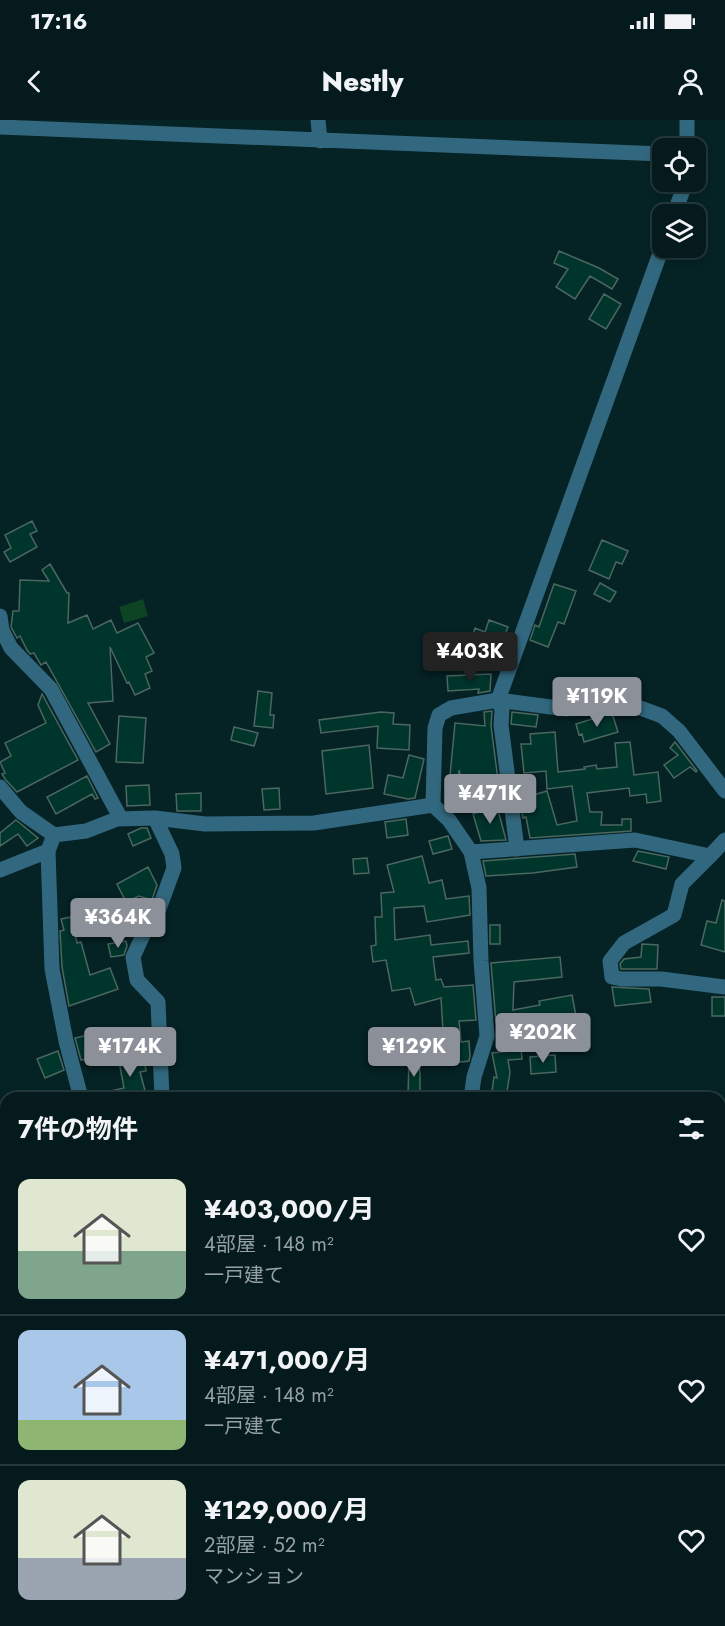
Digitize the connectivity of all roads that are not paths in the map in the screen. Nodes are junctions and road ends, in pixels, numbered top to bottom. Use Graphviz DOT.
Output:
graph roads {
  1 [pos="318,120"];
  2 [pos="687,120"];
  3 [pos="0,127"];
  4 [pos="687,138"];
  5 [pos="320,141"];
  6 [pos="652,154"];
  7 [pos="658,258"];
  8 [pos="0,616"];
  9 [pos="498,700"];
  10 [pos="0,787"];
  11 [pos="725,791"];
  12 [pos="433,805"];
  13 [pos="155,818"];
  14 [pos="121,819"];
  15 [pos="54,835"];
  16 [pos="725,840"];
  17 [pos="517,849"];
  18 [pos="48,850"];
  19 [pos="471,852"];
  20 [pos="710,856"];
  21 [pos="0,870"];
  22 [pos="725,987"];
  23 [pos="79,1092"];
  24 [pos="162,1092"];
  25 [pos="472,1092"];
  1 -- 5 [label="street"];
  2 -- 4 [label="street"];
  3 -- 5 [label="street"];
  5 -- 6 [label="street"];
  7 -- 9 [label="street"];
  8 -- 14 [label="street"];
  9 -- 11 [label="street"];
  9 -- 12 [label="street"];
  9 -- 17 [label="street"];
  10 -- 15 [label="street"];
  12 -- 13 [label="street"];
  12 -- 19 [label="street"];
  13 -- 14 [label="street"];
  13 -- 24 [label="street"];
  14 -- 15 [label="street"];
  15 -- 18 [label="street"];
  16 -- 20 [label="street"];
  17 -- 19 [label="street"];
  17 -- 20 [label="street"];
  18 -- 21 [label="street"];
  18 -- 23 [label="street"];
  19 -- 25 [label="street"];
  20 -- 22 [label="street"];
}
